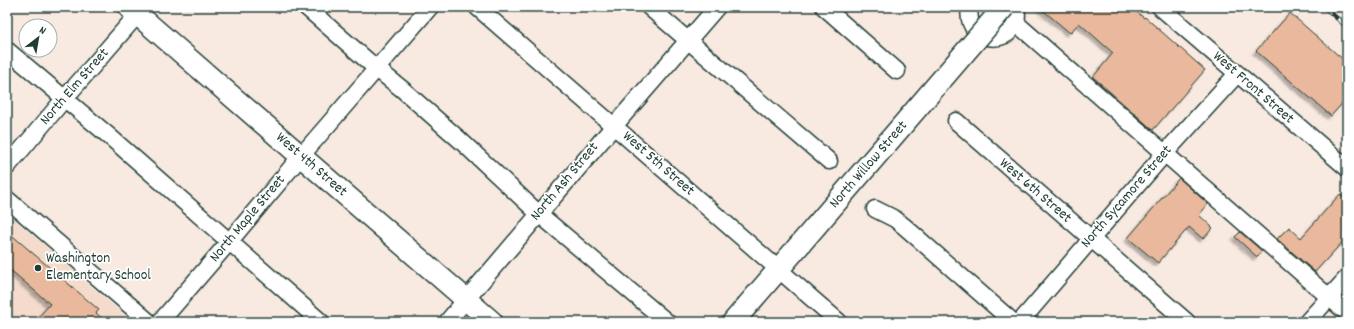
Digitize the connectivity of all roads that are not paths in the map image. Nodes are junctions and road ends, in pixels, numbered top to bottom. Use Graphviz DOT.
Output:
graph roads {
  1 [pos="306,7"];
  2 [pos="430,7"];
  3 [pos="477,7"];
  4 [pos="649,7"];
  5 [pos="717,7"];
  6 [pos="824,7"];
  7 [pos="970,7"];
  8 [pos="1160,7"];
  9 [pos="137,10"];
  10 [pos="1012,12"];
  11 [pos="688,41"];
  12 [pos="7,50"];
  13 [pos="377,69"];
  14 [pos="897,71"];
  15 [pos="1237,74"];
  16 [pos="64,98"];
  17 [pos="956,122"];
  18 [pos="614,126"];
  19 [pos="1165,153"];
  20 [pos="301,156"];
  21 [pos="829,161"];
  22 [pos="7,167"];
  23 [pos="1347,168"];
  24 [pos="7,199"];
  25 [pos="874,209"];
  26 [pos="539,214"];
  27 [pos="1091,239"];
  28 [pos="230,242"];
  29 [pos="779,269"];
  30 [pos="1347,278"];
  31 [pos="1329,298"];
  32 [pos="466,299"];
  33 [pos="1347,313"];
  34 [pos="149,322"];
  35 [pos="160,322"];
  36 [pos="321,322"];
  37 [pos="446,322"];
  38 [pos="492,322"];
  39 [pos="667,322"];
  40 [pos="733,322"];
  41 [pos="839,322"];
  42 [pos="1013,322"];
  43 [pos="1020,322"];
  44 [pos="1187,322"];
  45 [pos="1307,322"];
  1 -- 13 [label="street"];
  2 -- 13 [label="street, North Maple Street"];
  3 -- 18 [label="street, West 5th Street"];
  4 -- 11 [label="street"];
  5 -- 11 [label="street, North Ash Street"];
  6 -- 14 [label="street"];
  7 -- 10 [label="street"];
  8 -- 15 [label="street, West Front Street"];
  9 -- 16 [label="street, North Elm Street"];
  9 -- 20 [label="main road, West 4th Street"];
  10 -- 19 [label="street"];
  10 -- 29 [label="main road, North Willow Street, bridge"];
  11 -- 18 [label="street, North Ash Street"];
  11 -- 21 [label="street"];
  12 -- 16 [label="street"];
  13 -- 20 [label="street, North Maple Street"];
  13 -- 26 [label="street"];
  15 -- 19 [label="street, North Sycamore Street"];
  15 -- 23 [label="street, West Front Street"];
  16 -- 22 [label="street, North Elm Street"];
  16 -- 28 [label="street"];
  17 -- 27 [label="street, West 6th Street"];
  18 -- 26 [label="street, North Ash Street"];
  18 -- 29 [label="street, West 5th Street"];
  19 -- 27 [label="street, North Sycamore Street"];
  19 -- 31 [label="street"];
  20 -- 28 [label="street, North Maple Street"];
  20 -- 32 [label="main road, West 4th Street"];
  24 -- 34 [label="street"];
  25 -- 42 [label="street"];
  26 -- 32 [label="street, North Ash Street"];
  26 -- 39 [label="street"];
  27 -- 43 [label="street, North Sycamore Street"];
  27 -- 44 [label="street, West 6th Street"];
  28 -- 35 [label="street, North Maple Street"];
  28 -- 36 [label="street"];
  29 -- 40 [label="main road, North Willow Street"];
  29 -- 41 [label="street, West 5th Street"];
  30 -- 31 [label="street"];
  31 -- 33 [label="street"];
  31 -- 45 [label="street"];
  32 -- 37 [label="street, North Ash Street"];
  32 -- 38 [label="main road, West 4th Street"];
}
